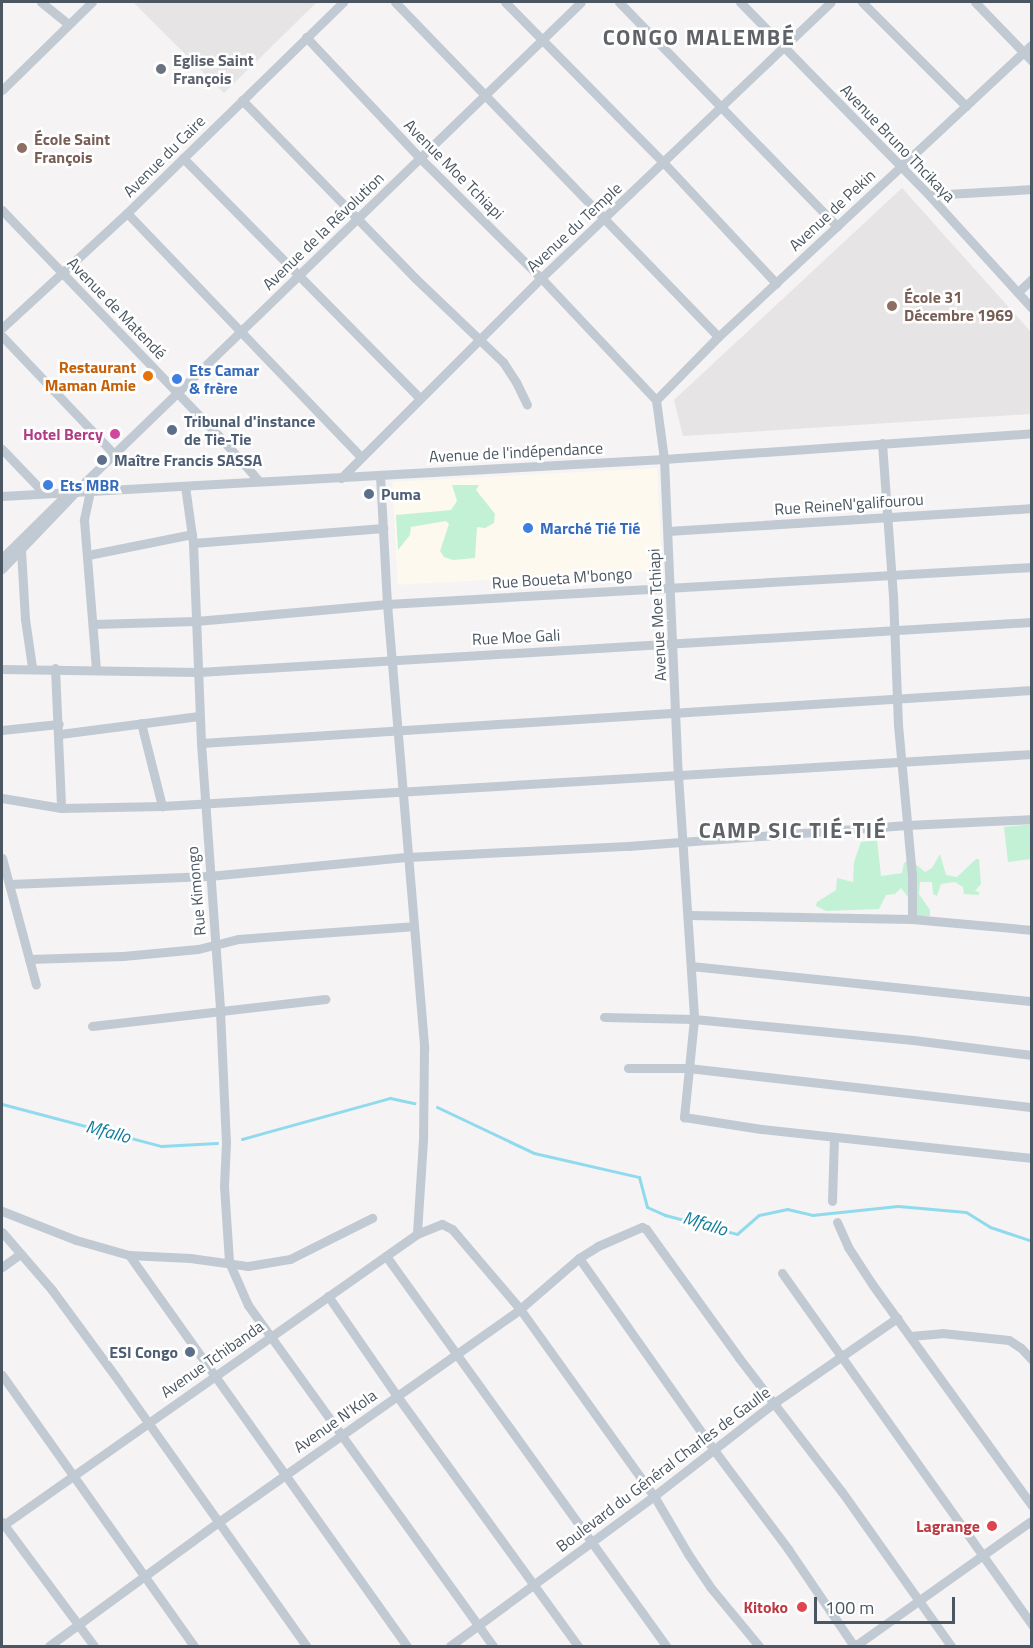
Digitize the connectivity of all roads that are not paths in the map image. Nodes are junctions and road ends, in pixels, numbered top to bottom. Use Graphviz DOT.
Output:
graph roads {
  1 [pos="41,2"];
  2 [pos="92,2"];
  3 [pos="343,2"];
  4 [pos="394,2"];
  5 [pos="505,2"];
  6 [pos="582,2"];
  7 [pos="619,2"];
  8 [pos="740,2"];
  9 [pos="831,2"];
  10 [pos="862,2"];
  11 [pos="975,2"];
  12 [pos="68,24"];
  13 [pos="306,37"];
  14 [pos="543,39"];
  15 [pos="1032,44"];
  16 [pos="785,46"];
  17 [pos="1023,52"];
  18 [pos="1032,61"];
  19 [pos="3,87"];
  20 [pos="484,96"];
  21 [pos="242,100"];
  22 [pos="966,106"];
  23 [pos="721,108"];
  24 [pos="183,158"];
  25 [pos="420,158"];
  26 [pos="663,162"];
  27 [pos="900,165"];
  28 [pos="1032,189"];
  29 [pos="929,195"];
  30 [pos="2,210"];
  31 [pos="127,213"];
  32 [pos="358,218"];
  33 [pos="603,219"];
  34 [pos="837,226"];
  35 [pos="62,273"];
  36 [pos="298,276"];
  37 [pos="541,278"];
  38 [pos="1032,279"];
  39 [pos="776,284"];
  40 [pos="1018,292"];
  41 [pos="1032,308"];
  42 [pos="2,328"];
  43 [pos="242,330"];
  44 [pos="2,336"];
  45 [pos="718,337"];
  46 [pos="479,339"];
  47 [pos="178,392"];
  48 [pos="419,397"];
  49 [pos="656,400"];
  50 [pos="527,405"];
  51 [pos="1032,433"];
  52 [pos="882,443"];
  53 [pos="2,449"];
  54 [pos="114,454"];
  55 [pos="361,456"];
  56 [pos="664,459"];
  57 [pos="380,475"];
  58 [pos="341,478"];
  59 [pos="259,481"];
  60 [pos="185,486"];
  61 [pos="90,491"];
  62 [pos="73,492"];
  63 [pos="44,493"];
  64 [pos="2,496"];
  65 [pos="1032,508"];
  66 [pos="886,516"];
  67 [pos="382,528"];
  68 [pos="668,531"];
  69 [pos="192,538"];
  70 [pos="21,550"];
  71 [pos="88,555"];
  72 [pos="2,558"];
  73 [pos="1032,567"];
  74 [pos="2,569"];
  75 [pos="890,574"];
  76 [pos="671,586"];
  77 [pos="387,604"];
  78 [pos="196,621"];
  79 [pos="1032,622"];
  80 [pos="94,624"];
  81 [pos="894,629"];
  82 [pos="671,642"];
  83 [pos="392,659"];
  84 [pos="32,667"];
  85 [pos="56,668"];
  86 [pos="2,669"];
  87 [pos="96,670"];
  88 [pos="199,672"];
  89 [pos="1032,690"];
  90 [pos="897,699"];
  91 [pos="677,712"];
  92 [pos="199,716"];
  93 [pos="141,723"];
  94 [pos="59,729"];
  95 [pos="2,730"];
  96 [pos="397,731"];
  97 [pos="201,743"];
  98 [pos="1032,754"];
  99 [pos="901,761"];
  100 [pos="678,775"];
  101 [pos="403,793"];
  102 [pos="2,798"];
  103 [pos="206,803"];
  104 [pos="162,807"];
  105 [pos="61,808"];
  106 [pos="1032,819"];
  107 [pos="908,825"];
  108 [pos="684,841"];
  109 [pos="408,856"];
  110 [pos="2,858"];
  111 [pos="209,876"];
  112 [pos="7,880"];
  113 [pos="688,915"];
  114 [pos="912,919"];
  115 [pos="414,926"];
  116 [pos="1032,930"];
  117 [pos="216,945"];
  118 [pos="29,959"];
  119 [pos="691,966"];
  120 [pos="36,986"];
  121 [pos="325,999"];
  122 [pos="1032,1001"];
  123 [pos="220,1011"];
  124 [pos="604,1017"];
  125 [pos="694,1019"];
  126 [pos="92,1026"];
  127 [pos="1032,1055"];
  128 [pos="628,1068"];
  129 [pos="688,1068"];
  130 [pos="1032,1107"];
  131 [pos="834,1137"];
  132 [pos="1032,1158"];
  133 [pos="832,1201"];
  134 [pos="2,1211"];
  135 [pos="372,1218"];
  136 [pos="837,1222"];
  137 [pos="2,1232"];
  138 [pos="417,1234"];
  139 [pos="20,1254"];
  140 [pos="129,1255"];
  141 [pos="386,1256"];
  142 [pos="579,1258"];
  143 [pos="229,1262"];
  144 [pos="2,1267"];
  145 [pos="782,1273"];
  146 [pos="328,1296"];
  147 [pos="520,1308"];
  148 [pos="897,1317"];
  149 [pos="910,1335"];
  150 [pos="270,1337"];
  151 [pos="456,1355"];
  152 [pos="842,1357"];
  153 [pos="1032,1360"];
  154 [pos="2,1375"];
  155 [pos="213,1375"];
  156 [pos="397,1396"];
  157 [pos="774,1403"];
  158 [pos="148,1422"];
  159 [pos="342,1434"];
  160 [pos="714,1450"];
  161 [pos="75,1475"];
  162 [pos="284,1476"];
  163 [pos="654,1496"];
  164 [pos="1032,1506"];
  165 [pos="1032,1520"];
  166 [pos="220,1521"];
  167 [pos="2,1524"];
  168 [pos="590,1544"];
  169 [pos="983,1555"];
  170 [pos="144,1578"];
  171 [pos="533,1585"];
  172 [pos="919,1599"];
  173 [pos="478,1625"];
  174 [pos="1032,1625"];
  175 [pos="79,1626"];
  176 [pos="49,1647"];
  177 [pos="94,1647"];
  178 [pos="194,1647"];
  179 [pos="306,1647"];
  180 [pos="407,1647"];
  181 [pos="450,1647"];
  182 [pos="493,1647"];
  183 [pos="578,1647"];
  184 [pos="666,1647"];
  185 [pos="759,1647"];
  186 [pos="855,1647"];
  187 [pos="951,1647"];
  1 -- 12 [label="street"];
  2 -- 12 [label="street"];
  3 -- 13 [label="street, Avenue du Caire"];
  4 -- 20 [label="street"];
  5 -- 14 [label="street"];
  6 -- 14 [label="street, Avenue de la Révolution"];
  7 -- 23 [label="street"];
  8 -- 16 [label="street, Avenue Bruno Thcikaya"];
  9 -- 16 [label="street, Avenue du Temple"];
  10 -- 22 [label="street"];
  11 -- 17 [label="street"];
  12 -- 19 [label="street"];
  13 -- 21 [label="street, Avenue du Caire"];
  13 -- 25 [label="street, Avenue Moe Tchiapi"];
  14 -- 20 [label="street, Avenue de la Révolution"];
  14 -- 26 [label="street"];
  15 -- 17 [label="street, Avenue de Pekin"];
  16 -- 23 [label="street, Avenue du Temple"];
  16 -- 27 [label="street, Avenue Bruno Thcikaya"];
  17 -- 18 [label="street"];
  17 -- 22 [label="street, Avenue de Pekin"];
  20 -- 25 [label="street, Avenue de la Révolution"];
  20 -- 33 [label="street"];
  21 -- 24 [label="street, Avenue du Caire"];
  21 -- 32 [label="street"];
  22 -- 27 [label="street, Avenue de Pekin"];
  23 -- 26 [label="street, Avenue du Temple"];
  23 -- 34 [label="street"];
  24 -- 31 [label="street, Avenue du Caire"];
  24 -- 36 [label="street"];
  25 -- 32 [label="street, Avenue de la Révolution"];
  25 -- 37 [label="street, Avenue Moe Tchiapi"];
  26 -- 33 [label="street, Avenue du Temple"];
  26 -- 39 [label="street"];
  27 -- 29 [label="street, Avenue Bruno Thcikaya"];
  27 -- 34 [label="street, Avenue de Pekin"];
  28 -- 29 [label="street"];
  29 -- 40 [label="street, Avenue Bruno Thcikaya"];
  30 -- 35 [label="street, Avenue de Matendé"];
  31 -- 35 [label="street, Avenue du Caire"];
  31 -- 43 [label="street"];
  32 -- 36 [label="street, Avenue de la Révolution"];
  32 -- 46 [label="street"];
  33 -- 37 [label="street, Avenue du Temple"];
  33 -- 45 [label="street"];
  34 -- 39 [label="street, Avenue de Pekin"];
  35 -- 42 [label="street, Avenue du Caire"];
  35 -- 47 [label="street, Avenue de Matendé"];
  36 -- 43 [label="street, Avenue de la Révolution"];
  36 -- 48 [label="street"];
  37 -- 46 [label="street, Avenue du Temple"];
  37 -- 49 [label="street, Avenue Moe Tchiapi"];
  38 -- 40 [label="street"];
  39 -- 45 [label="street, Avenue de Pekin"];
  40 -- 41 [label="street, Avenue Bruno Thcikaya"];
  43 -- 47 [label="street, Avenue de la Révolution"];
  43 -- 55 [label="street"];
  44 -- 54 [label="street"];
  45 -- 49 [label="street, Avenue de Pekin"];
  46 -- 48 [label="street, Avenue du Temple"];
  46 -- 50 [label="street"];
  47 -- 54 [label="street, Avenue de la Révolution"];
  47 -- 59 [label="street, Avenue de Matendé"];
  48 -- 55 [label="street, Avenue du Temple"];
  49 -- 56 [label="street, Avenue Moe Tchiapi"];
  51 -- 52 [label="street, Avenue de l'indépendance"];
  52 -- 56 [label="street, Avenue de l'indépendance"];
  52 -- 66 [label="street"];
  53 -- 63 [label="street"];
  54 -- 62 [label="street, Avenue de la Révolution"];
  55 -- 58 [label="street, Avenue du Temple"];
  56 -- 57 [label="street, Avenue de l'indépendance"];
  56 -- 68 [label="street, Avenue Moe Tchiapi"];
  57 -- 58 [label="street, Avenue de l'indépendance"];
  57 -- 67 [label="street"];
  58 -- 59 [label="street, Avenue de l'indépendance"];
  59 -- 60 [label="street, Avenue de l'indépendance"];
  60 -- 61 [label="street, Avenue de l'indépendance"];
  60 -- 69 [label="street, Rue Kimongo"];
  61 -- 62 [label="street, Avenue de l'indépendance"];
  61 -- 71 [label="street"];
  62 -- 63 [label="street, Avenue de l'indépendance"];
  62 -- 70 [label="street"];
  62 -- 72 [label="street"];
  63 -- 64 [label="street, Avenue de l'indépendance"];
  65 -- 66 [label="street, Rue ReineN'galifourou"];
  66 -- 68 [label="street, Rue ReineN'galifourou"];
  66 -- 75 [label="street"];
  67 -- 69 [label="street"];
  67 -- 77 [label="street"];
  68 -- 76 [label="street, Avenue Moe Tchiapi"];
  69 -- 71 [label="street"];
  69 -- 78 [label="street, Rue Kimongo"];
  70 -- 74 [label="street"];
  70 -- 84 [label="street"];
  71 -- 80 [label="street"];
  73 -- 75 [label="street, Rue Boueta M'bongo"];
  75 -- 76 [label="street, Rue Boueta M'bongo"];
  75 -- 81 [label="street"];
  76 -- 77 [label="street, Rue Boueta M'bongo"];
  76 -- 82 [label="street, Avenue Moe Tchiapi"];
  77 -- 78 [label="street, Rue Boueta M'bongo"];
  77 -- 83 [label="street"];
  78 -- 80 [label="street, Rue Boueta M'bongo"];
  78 -- 88 [label="street, Rue Kimongo"];
  79 -- 81 [label="street, Rue Moe Gali"];
  80 -- 87 [label="street"];
  81 -- 82 [label="street, Rue Moe Gali"];
  81 -- 90 [label="street"];
  82 -- 83 [label="street, Rue Moe Gali"];
  82 -- 91 [label="street, Avenue Moe Tchiapi"];
  83 -- 88 [label="street, Rue Moe Gali"];
  83 -- 96 [label="street"];
  84 -- 85 [label="street, Rue Moe Gali"];
  84 -- 86 [label="street, Rue Moe Gali"];
  85 -- 87 [label="street, Rue Moe Gali"];
  85 -- 94 [label="street"];
  87 -- 88 [label="street, Rue Moe Gali"];
  88 -- 92 [label="street, Rue Kimongo"];
  89 -- 90 [label="street"];
  90 -- 91 [label="street"];
  90 -- 99 [label="street"];
  91 -- 96 [label="street"];
  91 -- 100 [label="street, Avenue Moe Tchiapi"];
  92 -- 93 [label="street"];
  92 -- 97 [label="street, Rue Kimongo"];
  93 -- 94 [label="street"];
  93 -- 104 [label="street"];
  94 -- 95 [label="street"];
  94 -- 105 [label="street"];
  96 -- 97 [label="street"];
  96 -- 101 [label="street"];
  97 -- 103 [label="street, Rue Kimongo"];
  98 -- 99 [label="street"];
  99 -- 100 [label="street"];
  99 -- 107 [label="street"];
  100 -- 101 [label="street"];
  100 -- 108 [label="street, Avenue Moe Tchiapi"];
  101 -- 103 [label="street"];
  101 -- 109 [label="street"];
  102 -- 105 [label="street"];
  103 -- 104 [label="street"];
  103 -- 111 [label="street, Rue Kimongo"];
  104 -- 105 [label="street"];
  106 -- 107 [label="street"];
  107 -- 108 [label="street"];
  107 -- 114 [label="street"];
  108 -- 109 [label="street"];
  108 -- 113 [label="street, Avenue Moe Tchiapi"];
  109 -- 111 [label="street"];
  109 -- 115 [label="street"];
  110 -- 112 [label="street"];
  111 -- 112 [label="street"];
  111 -- 117 [label="street, Rue Kimongo"];
  112 -- 118 [label="street"];
  113 -- 114 [label="street"];
  113 -- 119 [label="street, Avenue Moe Tchiapi"];
  114 -- 116 [label="street"];
  115 -- 117 [label="street"];
  115 -- 138 [label="street"];
  117 -- 118 [label="street"];
  117 -- 123 [label="street, Rue Kimongo"];
  118 -- 120 [label="street"];
  119 -- 122 [label="street"];
  119 -- 125 [label="street, Avenue Moe Tchiapi"];
  121 -- 123 [label="street"];
  123 -- 126 [label="street"];
  123 -- 143 [label="street, Rue Kimongo"];
  124 -- 125 [label="street"];
  125 -- 127 [label="street"];
  125 -- 129 [label="street, Avenue Moe Tchiapi"];
  128 -- 129 [label="street"];
  129 -- 130 [label="street"];
  129 -- 131 [label="street, Avenue Moe Tchiapi"];
  131 -- 132 [label="street"];
  131 -- 133 [label="street"];
  134 -- 140 [label="street"];
  135 -- 143 [label="street"];
  136 -- 148 [label="street"];
  137 -- 139 [label="street"];
  138 -- 141 [label="street, Avenue Tchibanda"];
  138 -- 147 [label="street, Avenue Tchibanda"];
  139 -- 144 [label="street"];
  139 -- 158 [label="street"];
  140 -- 143 [label="street"];
  140 -- 155 [label="street"];
  141 -- 146 [label="street, Avenue Tchibanda"];
  141 -- 151 [label="street"];
  142 -- 147 [label="street, Avenue N'Kola"];
  142 -- 157 [label="street, Avenue N'Kola"];
  142 -- 160 [label="street"];
  143 -- 150 [label="street, Rue Kimongo"];
  145 -- 152 [label="street"];
  146 -- 150 [label="street, Avenue Tchibanda"];
  146 -- 156 [label="street"];
  147 -- 151 [label="street, Avenue N'Kola"];
  147 -- 163 [label="street"];
  148 -- 149 [label="street"];
  148 -- 152 [label="street, Boulevard du Général Charles de Gaulle"];
  149 -- 153 [label="street"];
  149 -- 164 [label="street"];
  150 -- 155 [label="street, Avenue Tchibanda"];
  150 -- 159 [label="street, Rue Kimongo"];
  151 -- 156 [label="street, Avenue N'Kola"];
  151 -- 168 [label="street"];
  152 -- 157 [label="street, Boulevard du Général Charles de Gaulle"];
  152 -- 169 [label="street"];
  154 -- 161 [label="street"];
  155 -- 158 [label="street, Avenue Tchibanda"];
  155 -- 162 [label="street"];
  156 -- 159 [label="street, Avenue N'Kola"];
  156 -- 171 [label="street"];
  157 -- 160 [label="street, Boulevard du Général Charles de Gaulle"];
  157 -- 172 [label="street"];
  158 -- 161 [label="street, Avenue Tchibanda"];
  158 -- 166 [label="street"];
  159 -- 162 [label="street, Avenue N'Kola"];
  159 -- 173 [label="street, Rue Kimongo"];
  160 -- 163 [label="street, Boulevard du Général Charles de Gaulle"];
  160 -- 186 [label="street"];
  161 -- 167 [label="street, Avenue Tchibanda"];
  161 -- 170 [label="street"];
  162 -- 166 [label="street, Avenue N'Kola"];
  162 -- 180 [label="street"];
  163 -- 168 [label="street, Boulevard du Général Charles de Gaulle"];
  163 -- 185 [label="street"];
  165 -- 169 [label="street"];
  166 -- 170 [label="street, Avenue N'Kola"];
  166 -- 179 [label="street"];
  167 -- 175 [label="street"];
  168 -- 171 [label="street, Boulevard du Général Charles de Gaulle"];
  168 -- 184 [label="street"];
  169 -- 172 [label="street"];
  169 -- 174 [label="street"];
  170 -- 175 [label="street, Avenue N'Kola"];
  170 -- 178 [label="street"];
  171 -- 173 [label="street, Boulevard du Général Charles de Gaulle"];
  171 -- 183 [label="street"];
  172 -- 186 [label="street"];
  172 -- 187 [label="street"];
  173 -- 181 [label="street, Boulevard du Général Charles de Gaulle"];
  173 -- 182 [label="street, Rue Kimongo"];
  175 -- 176 [label="street, Avenue N'Kola"];
  175 -- 177 [label="street"];
}
